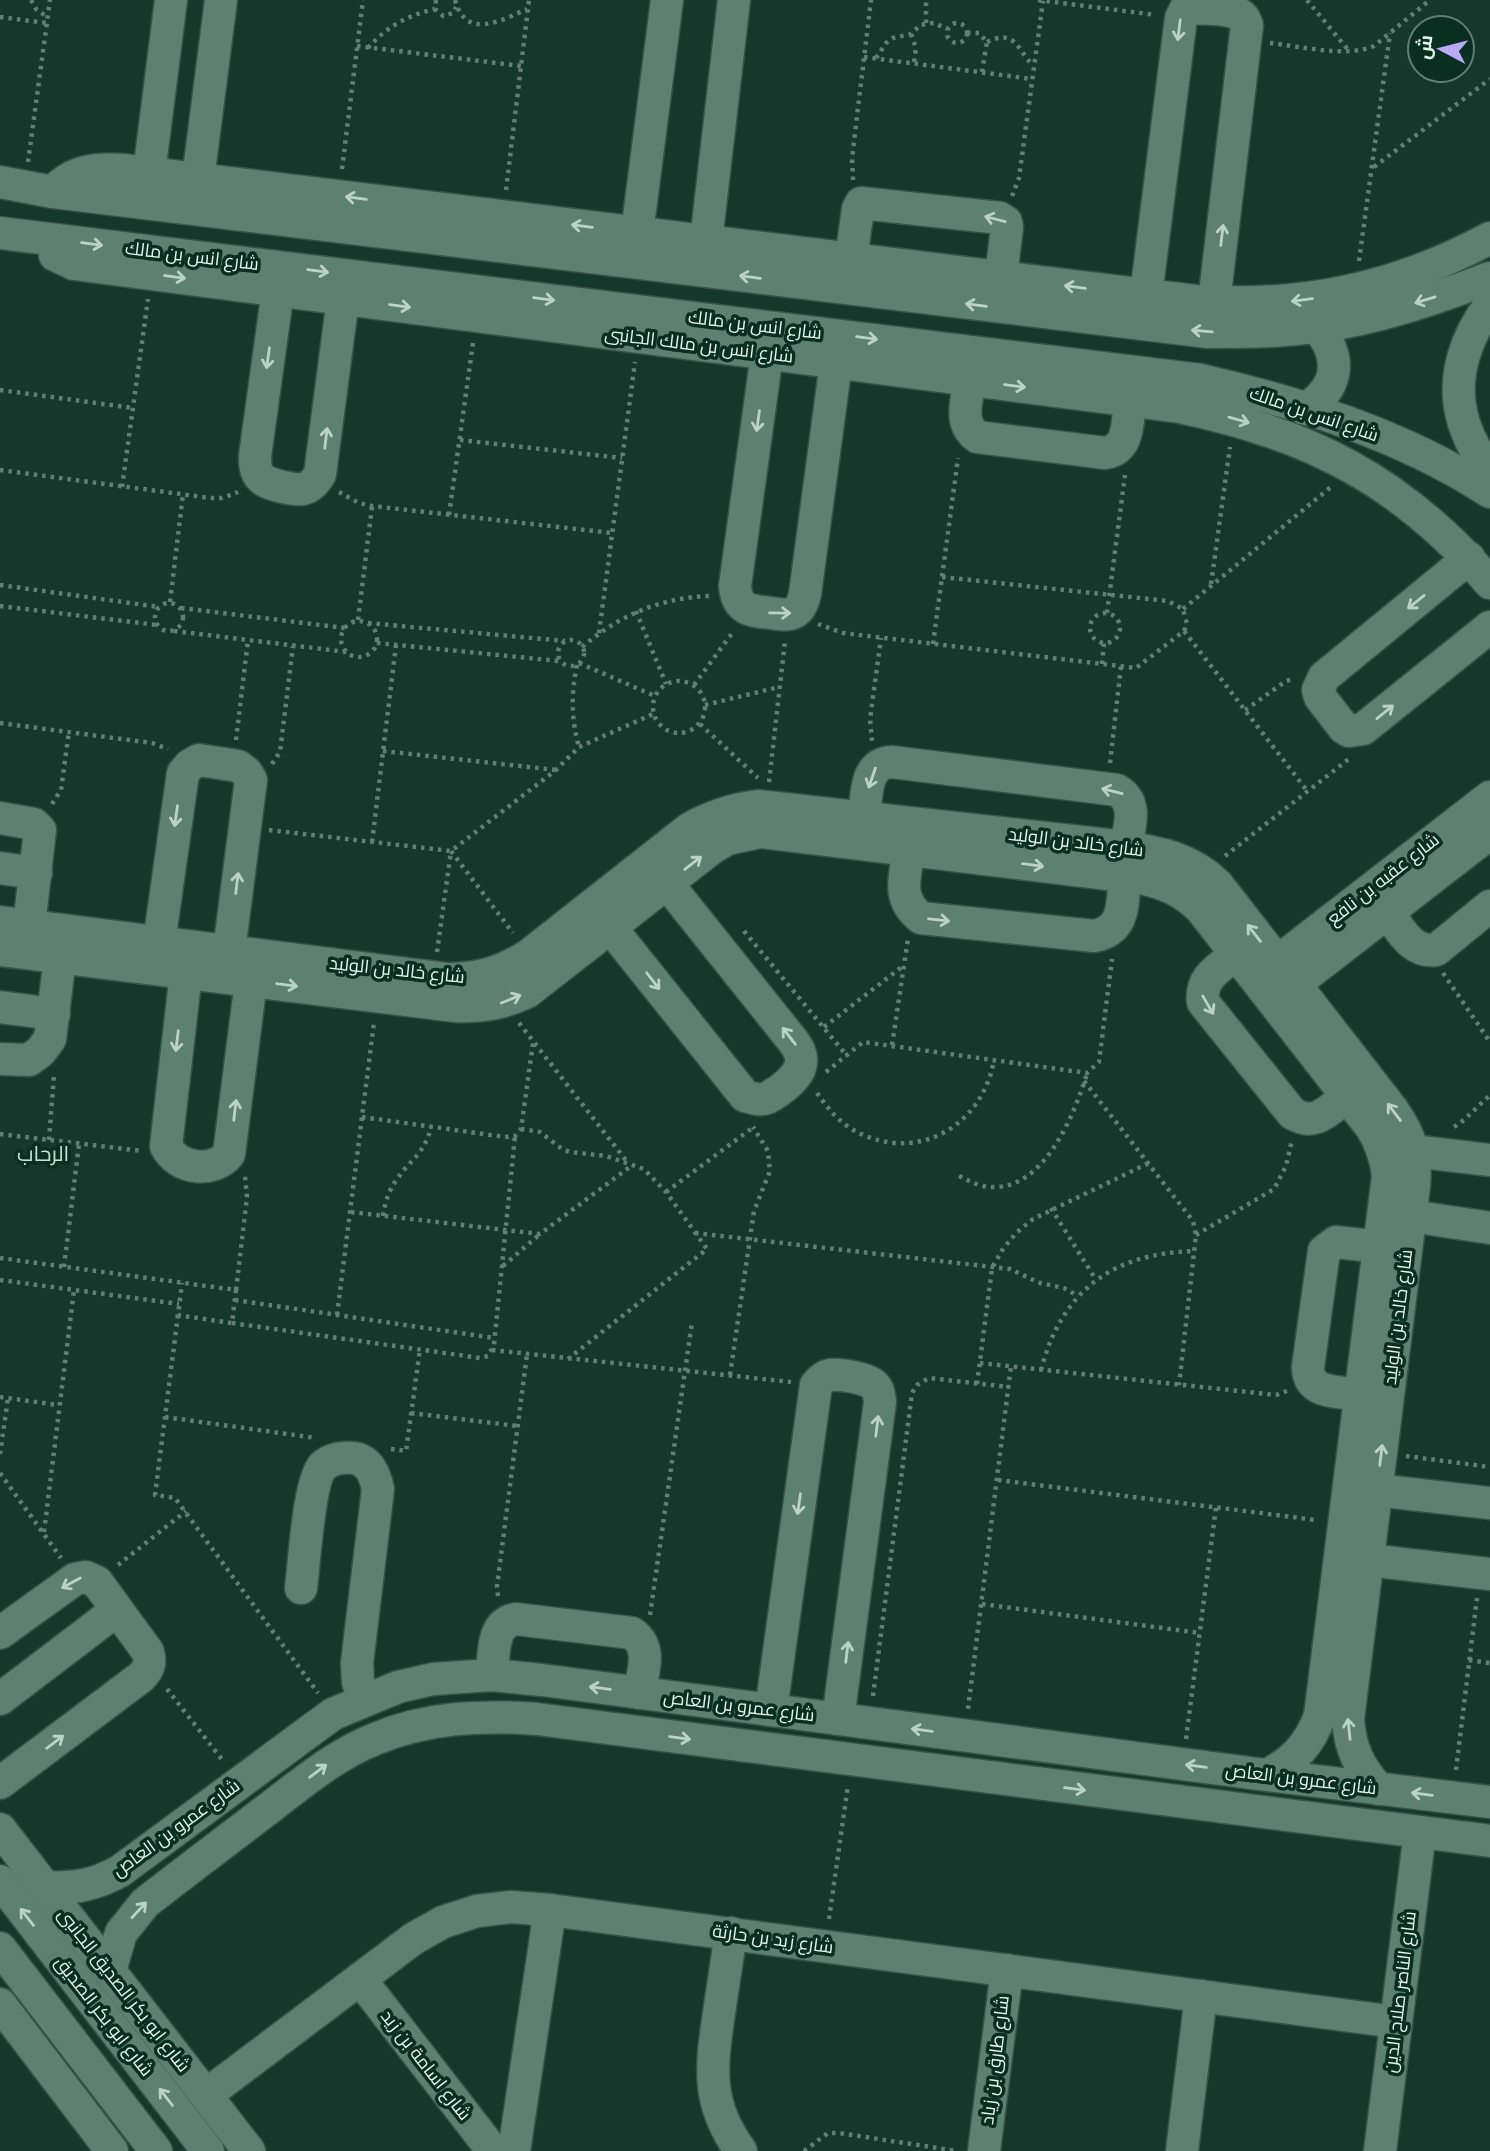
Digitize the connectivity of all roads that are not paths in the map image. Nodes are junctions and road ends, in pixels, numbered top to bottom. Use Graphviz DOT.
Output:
graph roads {
  1 [pos="171,0"];
  2 [pos="221,0"];
  3 [pos="667,0"];
  4 [pos="734,0"];
  5 [pos="149,173"];
  6 [pos="198,179"];
  7 [pos="26,187"];
  8 [pos="0,233"];
  9 [pos="637,233"];
  10 [pos="47,238"];
  11 [pos="1490,238"];
  12 [pos="705,241"];
  13 [pos="851,259"];
  14 [pos="1001,277"];
  15 [pos="1490,278"];
  16 [pos="278,290"];
  17 [pos="1146,295"];
  18 [pos="344,299"];
  19 [pos="1214,303"];
  20 [pos="1490,305"];
  21 [pos="1317,327"];
  22 [pos="767,354"];
  23 [pos="836,363"];
  24 [pos="970,380"];
  25 [pos="1130,402"];
  26 [pos="1305,409"];
  27 [pos="1490,474"];
  28 [pos="1490,492"];
  29 [pos="1469,558"];
  30 [pos="1490,583"];
  31 [pos="1490,627"];
  32 [pos="1490,797"];
  33 [pos="864,817"];
  34 [pos="0,818"];
  35 [pos="1490,833"];
  36 [pos="985,845"];
  37 [pos="909,850"];
  38 [pos="1125,862"];
  39 [pos="0,868"];
  40 [pos="658,872"];
  41 [pos="36,873"];
  42 [pos="1490,906"];
  43 [pos="1387,912"];
  44 [pos="15,924"];
  45 [pos="610,927"];
  46 [pos="159,943"];
  47 [pos="0,950"];
  48 [pos="114,950"];
  49 [pos="229,951"];
  50 [pos="1237,954"];
  51 [pos="60,958"];
  52 [pos="186,973"];
  53 [pos="1286,973"];
  54 [pos="251,981"];
  55 [pos="0,1007"];
  56 [pos="54,1014"];
  57 [pos="0,1059"];
  58 [pos="1347,1096"];
  59 [pos="1412,1146"];
  60 [pos="1490,1160"];
  61 [pos="1411,1216"];
  62 [pos="1490,1228"];
  63 [pos="1380,1247"];
  64 [pos="1362,1394"];
  65 [pos="1376,1490"];
  66 [pos="1490,1503"];
  67 [pos="1368,1560"];
  68 [pos="1485,1573"];
  69 [pos="301,1588"];
  70 [pos="117,1610"];
  71 [pos="0,1633"];
  72 [pos="492,1675"];
  73 [pos="639,1693"];
  74 [pos="0,1699"];
  75 [pos="364,1700"];
  76 [pos="771,1710"];
  77 [pos="838,1719"];
  78 [pos="969,1737"];
  79 [pos="1024,1744"];
  80 [pos="969,1775"];
  81 [pos="1267,1775"];
  82 [pos="1019,1782"];
  83 [pos="0,1783"];
  84 [pos="1379,1788"];
  85 [pos="1490,1802"];
  86 [pos="0,1829"];
  87 [pos="1420,1832"];
  88 [pos="1490,1841"];
  89 [pos="0,1881"];
  90 [pos="46,1887"];
  91 [pos="550,1910"];
  92 [pos="731,1933"];
  93 [pos="0,1948"];
  94 [pos="1007,1970"];
  95 [pos="110,1971"];
  96 [pos="360,1979"];
  97 [pos="1201,1996"];
  98 [pos="0,2004"];
  99 [pos="1396,2022"];
  100 [pos="205,2095"];
  101 [pos="113,2151"];
  102 [pos="156,2151"];
  103 [pos="208,2151"];
  104 [pos="249,2151"];
  105 [pos="493,2151"];
  106 [pos="514,2151"];
  107 [pos="741,2151"];
  108 [pos="984,2151"];
  109 [pos="1182,2151"];
  110 [pos="1380,2151"];
  1 -- 5 [label="street"];
  2 -- 6 [label="street"];
  3 -- 9 [label="street"];
  4 -- 12 [label="street"];
  5 -- 6 [label="street"];
  5 -- 7 [label="street"];
  9 -- 6 [label="street, one-way"];
  21 -- 7 [label="street, one-way"];
  8 -- 10 [label="street, شارع انس بن مالك"];
  9 -- 12 [label="street"];
  10 -- 16 [label="street, شارع انس بن مالك الجانبى, one-way"];
  10 -- 26 [label="street, شارع انس بن مالك, one-way"];
  11 -- 19 [label="street, one-way"];
  12 -- 13 [label="street"];
  13 -- 14 [label="street"];
  14 -- 13 [label="street, one-way"];
  17 -- 14 [label="street, one-way"];
  15 -- 21 [label="street, one-way"];
  16 -- 18 [label="street, شارع انس بن مالك الجانبى"];
  16 -- 18 [label="street, one-way"];
  17 -- 19 [label="street"];
  19 -- 17 [label="street, one-way"];
  18 -- 22 [label="street, شارع انس بن مالك الجانبى, one-way"];
  20 -- 27 [label="street"];
  21 -- 26 [label="street"];
  22 -- 23 [label="street, شارع انس بن مالك الجانبى"];
  22 -- 23 [label="street, one-way"];
  23 -- 24 [label="street, شارع انس بن مالك الجانبى"];
  24 -- 25 [label="street, شارع انس بن مالك الجانبى, one-way"];
  24 -- 25 [label="street"];
  25 -- 29 [label="street, شارع انس بن مالك الجانبى, one-way"];
  26 -- 28 [label="street, شارع انس بن مالك"];
  29 -- 30 [label="street, شارع انس بن مالك الجانبى"];
  29 -- 31 [label="street, one-way"];
  32 -- 53 [label="street, شارع عقبه بن نافع"];
  33 -- 36 [label="street, شارع خالد بن الوليد"];
  38 -- 33 [label="street, one-way"];
  33 -- 40 [label="street, شارع خالد بن الوليد"];
  34 -- 41 [label="street"];
  35 -- 43 [label="street, شارع عقبه بن نافع"];
  36 -- 37 [label="street, شارع خالد بن الوليد"];
  36 -- 38 [label="street, شارع خالد بن الوليد"];
  37 -- 38 [label="street, one-way"];
  40 -- 37 [label="street, شارع خالد بن الوليد, one-way"];
  38 -- 50 [label="street, شارع خالد بن الوليد"];
  53 -- 38 [label="street, شارع خالد بن الوليد, one-way"];
  39 -- 41 [label="street"];
  40 -- 45 [label="street, شارع خالد بن الوليد"];
  45 -- 40 [label="street, one-way"];
  40 -- 49 [label="street, شارع خالد بن الوليد"];
  41 -- 44 [label="street"];
  42 -- 43 [label="street"];
  43 -- 53 [label="street, شارع عقبه بن نافع"];
  44 -- 48 [label="street, شارع خالد بن الوليد"];
  54 -- 45 [label="street, شارع خالد بن الوليد, one-way"];
  46 -- 48 [label="street, شارع خالد بن الوليد"];
  46 -- 49 [label="street, شارع خالد بن الوليد"];
  49 -- 46 [label="street, one-way"];
  47 -- 51 [label="street, شارع خالد بن الوليد"];
  48 -- 51 [label="street, شارع خالد بن الوليد"];
  48 -- 52 [label="street, شارع خالد بن الوليد"];
  50 -- 58 [label="street, شارع خالد بن الوليد"];
  50 -- 58 [label="street, one-way"];
  51 -- 56 [label="street"];
  52 -- 54 [label="street, شارع خالد بن الوليد"];
  52 -- 54 [label="street, one-way"];
  59 -- 53 [label="street, شارع خالد بن الوليد, one-way"];
  55 -- 56 [label="street"];
  56 -- 57 [label="street"];
  58 -- 63 [label="street, شارع خالد بن الوليد"];
  59 -- 60 [label="street"];
  59 -- 61 [label="street, شارع خالد بن الوليد"];
  61 -- 62 [label="street"];
  65 -- 61 [label="street, شارع خالد بن الوليد, one-way"];
  63 -- 64 [label="street, شارع خالد بن الوليد"];
  63 -- 64 [label="street"];
  64 -- 81 [label="street, شارع خالد بن الوليد"];
  65 -- 66 [label="street"];
  65 -- 67 [label="street, شارع خالد بن الوليد"];
  67 -- 68 [label="street"];
  84 -- 67 [label="street, شارع خالد بن الوليد, one-way"];
  69 -- 75 [label="street"];
  70 -- 71 [label="street, one-way"];
  70 -- 74 [label="street"];
  83 -- 70 [label="street, one-way"];
  73 -- 72 [label="street, شارع عمرو بن العاص, one-way"];
  72 -- 73 [label="street"];
  72 -- 75 [label="street, شارع عمرو بن العاص"];
  73 -- 76 [label="street, شارع عمرو بن العاص"];
  75 -- 90 [label="street, شارع عمرو بن العاص"];
  76 -- 77 [label="street, شارع عمرو بن العاص"];
  77 -- 76 [label="street, one-way"];
  78 -- 77 [label="street, شارع عمرو بن العاص, one-way"];
  78 -- 79 [label="street, شارع عمرو بن العاص"];
  78 -- 80 [label="street"];
  81 -- 79 [label="street, شارع عمرو بن العاص, one-way"];
  79 -- 82 [label="street"];
  80 -- 82 [label="street"];
  95 -- 80 [label="street, one-way"];
  81 -- 84 [label="street, شارع عمرو بن العاص"];
  82 -- 87 [label="street, one-way"];
  85 -- 84 [label="street, شارع عمرو بن العاص, one-way"];
  86 -- 90 [label="street, شارع ابو بكر الصديق الجانبى"];
  87 -- 88 [label="street"];
  87 -- 99 [label="street, شارع الناصر صلاح الدين"];
  103 -- 89 [label="street, شارع ابو بكر الصديق, one-way"];
  90 -- 95 [label="street, شارع ابو بكر الصديق الجانبى"];
  91 -- 92 [label="street, شارع زيد بن حارثة"];
  91 -- 96 [label="street, شارع زيد بن حارثة"];
  91 -- 106 [label="street"];
  92 -- 94 [label="street, شارع زيد بن حارثة"];
  92 -- 107 [label="street"];
  93 -- 102 [label="street"];
  94 -- 97 [label="street, شارع زيد بن حارثة"];
  94 -- 108 [label="street, شارع طارق بن زياد"];
  95 -- 100 [label="street, شارع ابو بكر الصديق الجانبى"];
  96 -- 100 [label="street, شارع زيد بن حارثة"];
  96 -- 105 [label="street, شارع اسامة بن زيد"];
  97 -- 99 [label="street, شارع زيد بن حارثة"];
  97 -- 109 [label="street"];
  98 -- 101 [label="street"];
  99 -- 110 [label="street, شارع الناصر صلاح الدين"];
  100 -- 104 [label="street, شارع ابو بكر الصديق الجانبى"];
}
